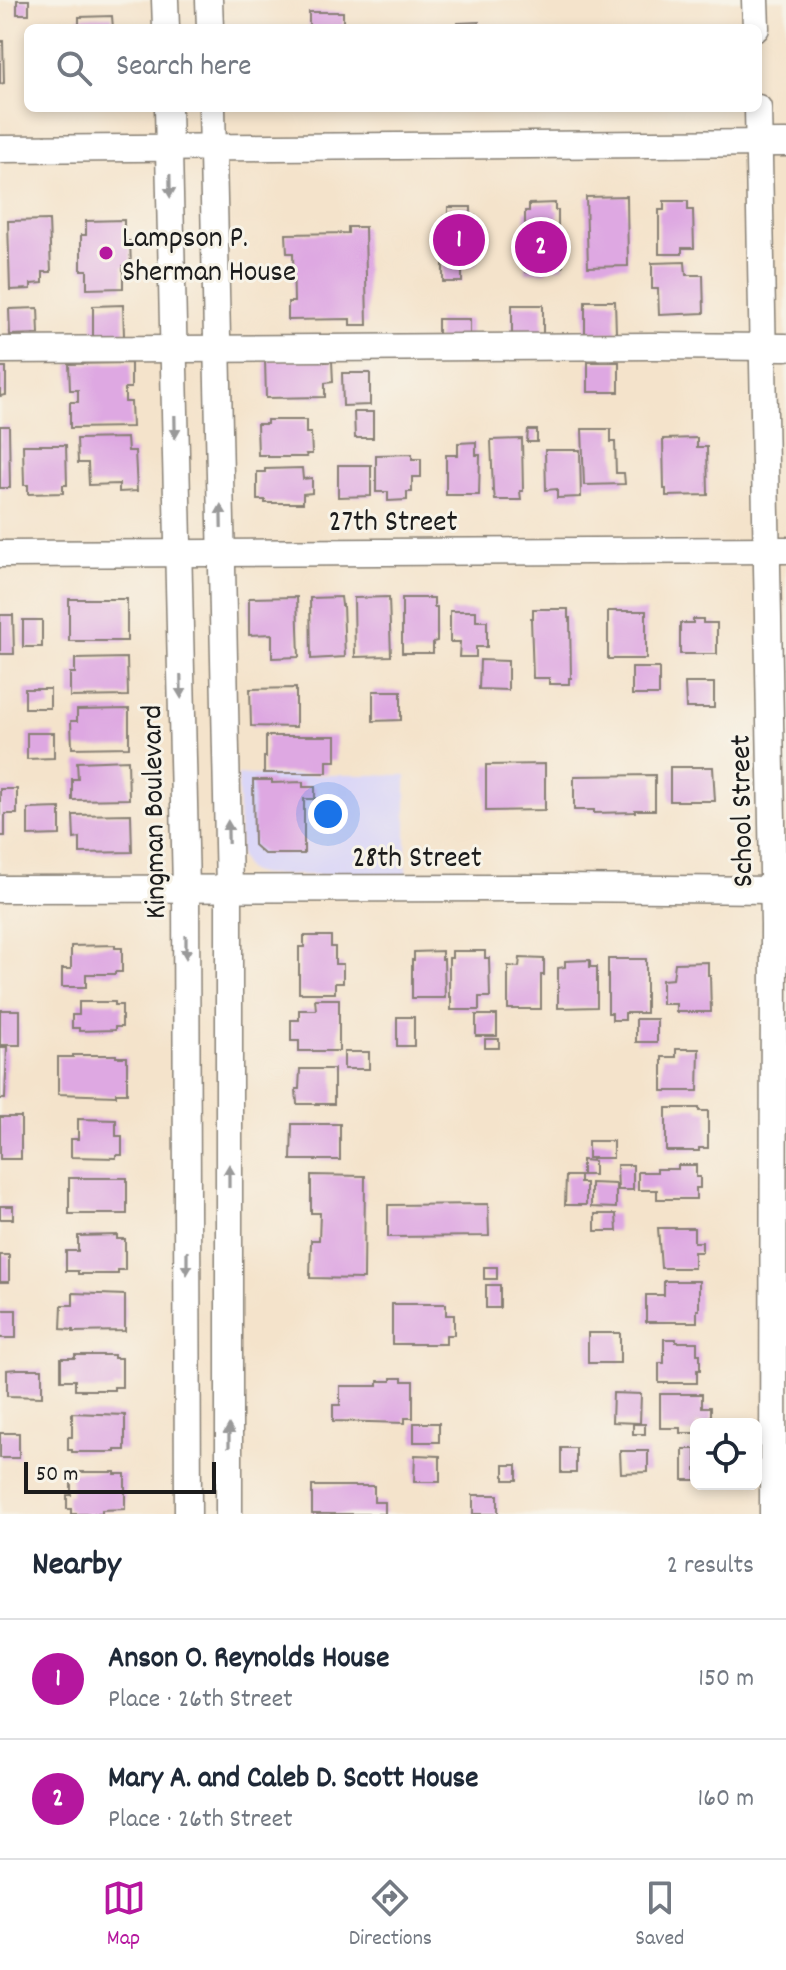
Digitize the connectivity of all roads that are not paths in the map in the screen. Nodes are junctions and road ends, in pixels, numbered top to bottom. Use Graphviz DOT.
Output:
graph roads {
  1 [pos="165,0"];
  2 [pos="209,0"];
  3 [pos="755,0"];
  4 [pos="166,24"];
  5 [pos="210,24"];
  6 [pos="756,24"];
  7 [pos="168,112"];
  8 [pos="212,112"];
  9 [pos="758,112"];
  10 [pos="758,143"];
  11 [pos="786,143"];
  12 [pos="169,147"];
  13 [pos="213,147"];
  14 [pos="0,149"];
  15 [pos="775,347"];
  16 [pos="173,349"];
  17 [pos="218,349"];
  18 [pos="0,350"];
  19 [pos="776,550"];
  20 [pos="178,553"];
  21 [pos="222,553"];
  22 [pos="0,554"];
  23 [pos="0,889"];
  24 [pos="186,889"];
  25 [pos="229,889"];
  26 [pos="780,890"];
  27 [pos="188,1514"];
  28 [pos="229,1514"];
  29 [pos="773,1514"];
  1 -- 4 [label="street"];
  2 -- 5 [label="street"];
  3 -- 6 [label="street"];
  7 -- 12 [label="street, Kingman Boulevard"];
  8 -- 13 [label="street"];
  9 -- 10 [label="street, School Street"];
  10 -- 11 [label="street"];
  10 -- 13 [label="street"];
  10 -- 15 [label="street, School Street"];
  12 -- 13 [label="street"];
  12 -- 14 [label="street"];
  12 -- 16 [label="street, Kingman Boulevard, one-way"];
  13 -- 17 [label="street"];
  15 -- 17 [label="street"];
  15 -- 19 [label="street, School Street"];
  16 -- 17 [label="street"];
  16 -- 18 [label="street"];
  16 -- 20 [label="street, Kingman Boulevard, one-way"];
  21 -- 17 [label="street, one-way"];
  19 -- 21 [label="street, 27th Street"];
  19 -- 26 [label="street, School Street"];
  20 -- 21 [label="street, 27th Street"];
  20 -- 22 [label="street, 27th Street"];
  20 -- 24 [label="street, Kingman Boulevard, one-way"];
  25 -- 21 [label="street, one-way"];
  23 -- 24 [label="street, 28th Street"];
  24 -- 25 [label="street, 28th Street"];
  24 -- 27 [label="street, Kingman Boulevard, one-way"];
  25 -- 26 [label="street, 28th Street"];
  28 -- 25 [label="street, one-way"];
  26 -- 29 [label="street, School Street"];
}
